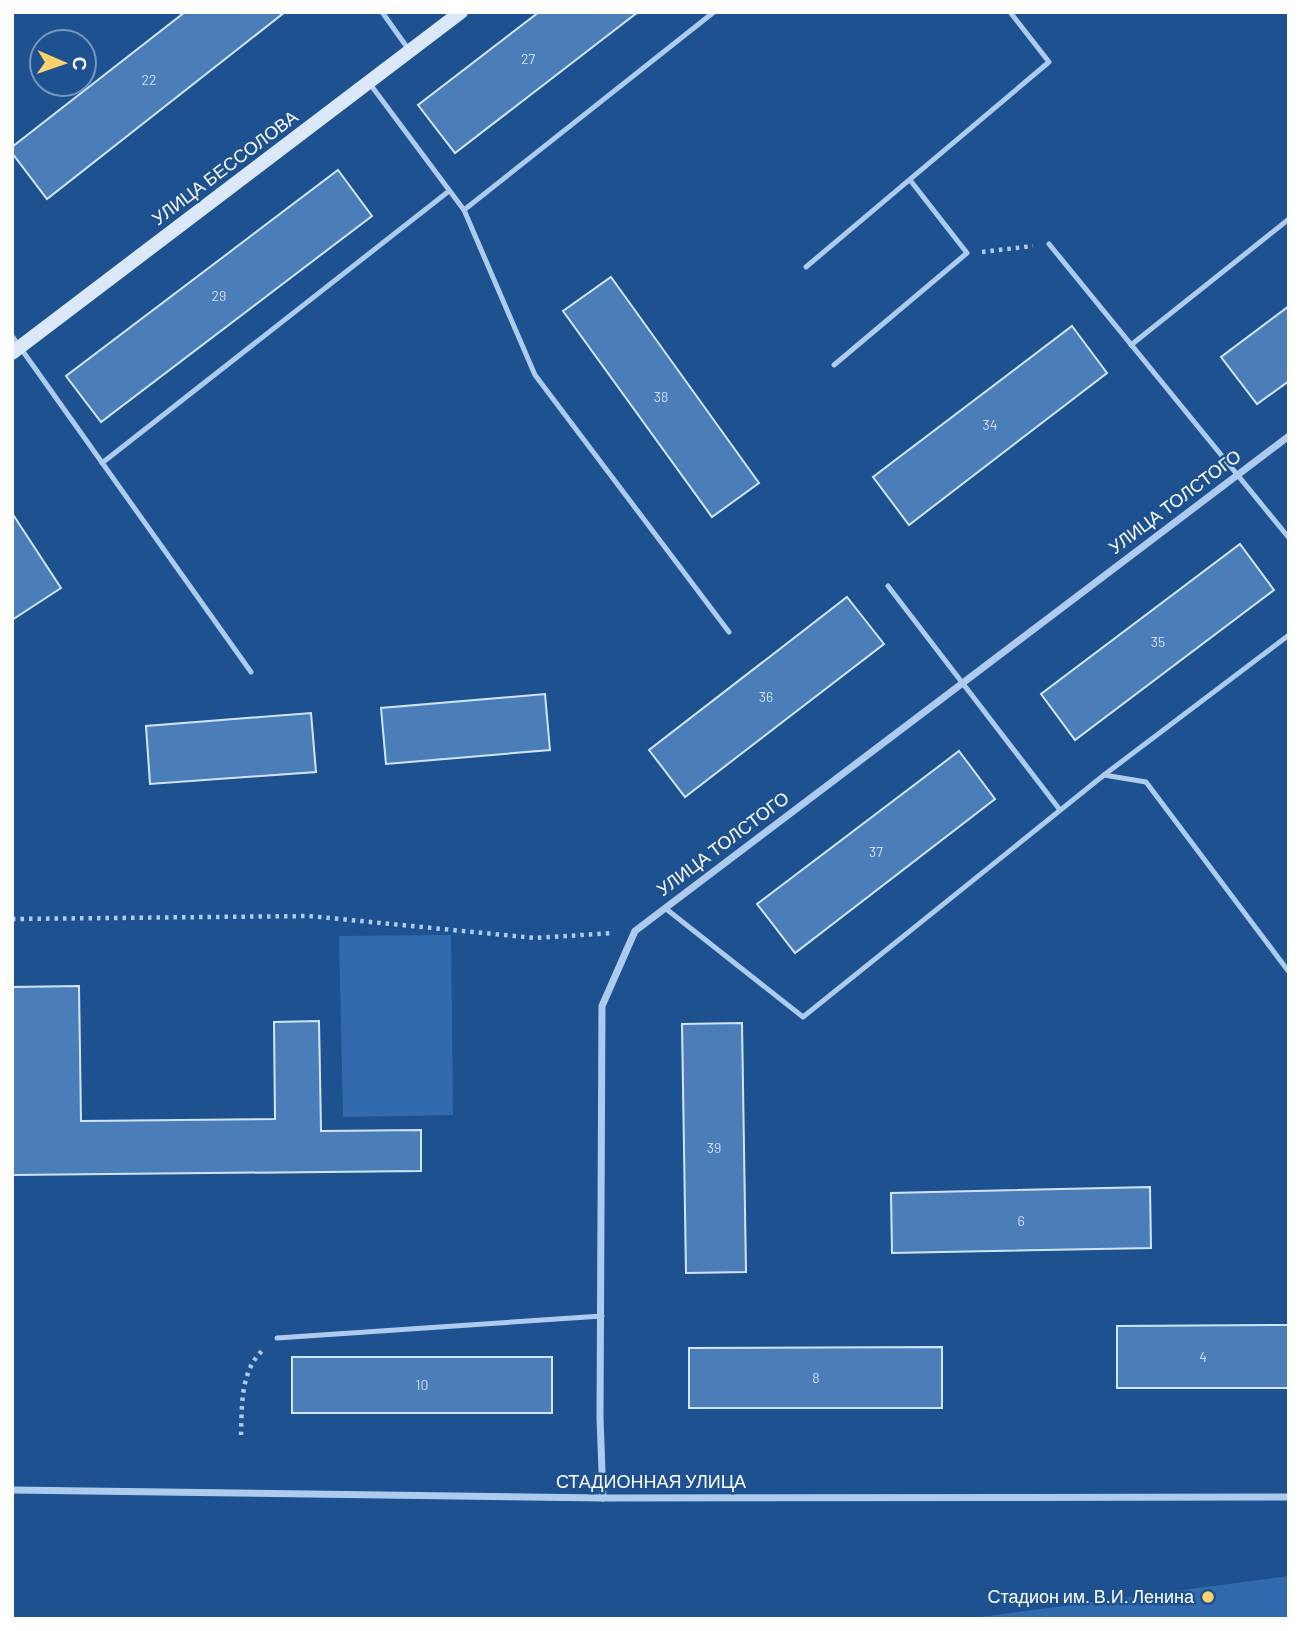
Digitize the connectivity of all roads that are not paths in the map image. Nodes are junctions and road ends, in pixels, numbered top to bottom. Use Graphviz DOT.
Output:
graph roads {
  1 [pos="382,12"];
  2 [pos="461,12"];
  3 [pos="714,12"];
  4 [pos="1010,12"];
  5 [pos="409,51"];
  6 [pos="370,84"];
  7 [pos="910,180"];
  8 [pos="449,191"];
  9 [pos="464,210"];
  10 [pos="1289,219"];
  11 [pos="1049,244"];
  12 [pos="806,267"];
  13 [pos="1130,345"];
  14 [pos="15,346"];
  15 [pos="834,365"];
  16 [pos="1289,436"];
  17 [pos="102,463"];
  18 [pos="1237,475"];
  19 [pos="1289,538"];
  20 [pos="888,586"];
  21 [pos="729,632"];
  22 [pos="1289,635"];
  23 [pos="251,673"];
  24 [pos="962,683"];
  25 [pos="1104,775"];
  26 [pos="1060,810"];
  27 [pos="665,908"];
  28 [pos="1289,972"];
  29 [pos="601,1316"];
  30 [pos="277,1338"];
  31 [pos="12,1490"];
  32 [pos="1289,1497"];
  33 [pos="603,1499"];
  1 -- 5 [label="lane"];
  2 -- 5 [label="main road, УЛИЦА БЕССОЛОВА"];
  3 -- 9 [label="lane"];
  4 -- 7 [label="lane"];
  5 -- 6 [label="main road, УЛИЦА БЕССОЛОВА"];
  6 -- 8 [label="lane"];
  6 -- 14 [label="main road, УЛИЦА БЕССОЛОВА"];
  7 -- 12 [label="lane"];
  7 -- 15 [label="lane"];
  8 -- 9 [label="lane"];
  8 -- 17 [label="lane"];
  9 -- 21 [label="lane"];
  10 -- 13 [label="lane"];
  11 -- 13 [label="lane"];
  13 -- 18 [label="lane"];
  14 -- 17 [label="lane"];
  16 -- 18 [label="street, УЛИЦА ТОЛСТОГО"];
  17 -- 23 [label="lane"];
  18 -- 19 [label="lane"];
  18 -- 24 [label="street, УЛИЦА ТОЛСТОГО"];
  20 -- 24 [label="lane"];
  22 -- 25 [label="lane"];
  24 -- 26 [label="lane"];
  24 -- 27 [label="street, УЛИЦА ТОЛСТОГО"];
  25 -- 26 [label="lane"];
  25 -- 28 [label="lane"];
  26 -- 27 [label="lane"];
  27 -- 29 [label="street, УЛИЦА ТОЛСТОГО"];
  29 -- 30 [label="lane"];
  29 -- 33 [label="street, УЛИЦА ТОЛСТОГО"];
  31 -- 33 [label="street, СТАДИОННАЯ УЛИЦА"];
  32 -- 33 [label="street, СТАДИОННАЯ УЛИЦА"];
}
